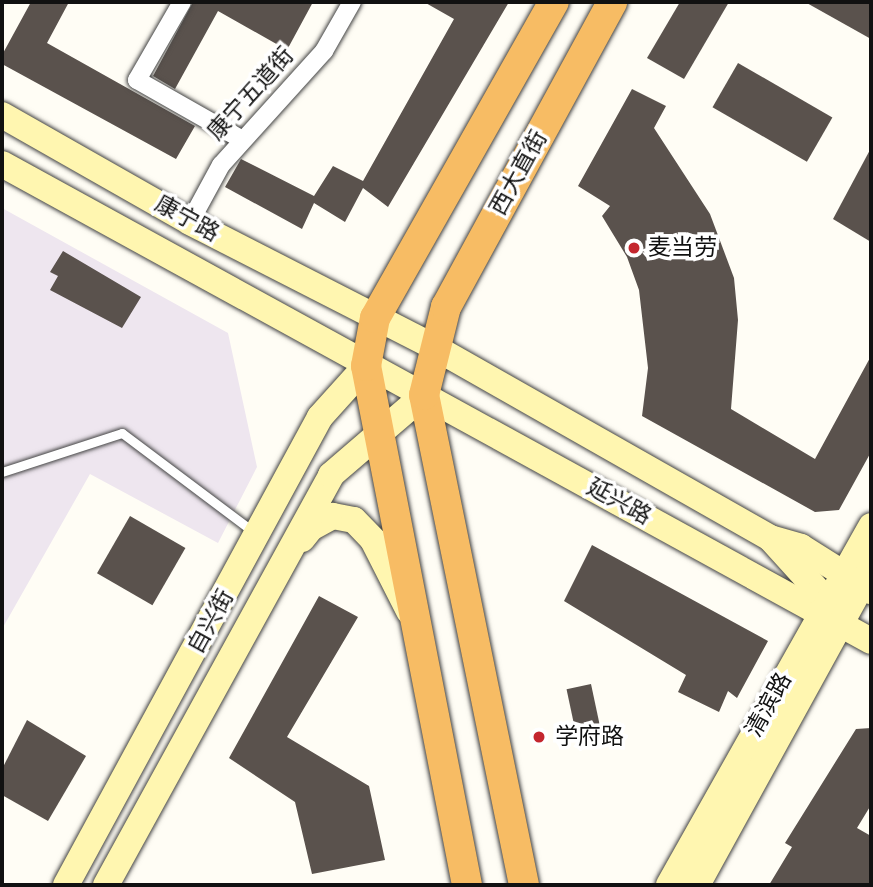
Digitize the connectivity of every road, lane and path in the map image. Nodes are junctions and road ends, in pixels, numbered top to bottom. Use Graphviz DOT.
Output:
graph roads {
  1 [pos="182,2"];
  2 [pos="352,2"];
  3 [pos="554,2"];
  4 [pos="612,2"];
  5 [pos="2,115"];
  6 [pos="241,139"];
  7 [pos="2,164"];
  8 [pos="190,222"];
  9 [pos="375,318"];
  10 [pos="434,347"];
  11 [pos="366,366"];
  12 [pos="424,395"];
  13 [pos="376,436"];
  14 [pos="2,472"];
  15 [pos="871,526"];
  16 [pos="258,535"];
  17 [pos="285,559"];
  18 [pos="852,598"];
  19 [pos="413,621"];
  20 [pos="871,641"];
  21 [pos="66,885"];
  22 [pos="106,885"];
  23 [pos="467,885"];
  24 [pos="524,885"];
  25 [pos="669,885"];
  26 [pos="697,885"];
  1 -- 6 [label="street"];
  2 -- 6 [label="street, 康宁五道街"];
  3 -- 9 [label="highway"];
  4 -- 10 [label="highway, 西大直街"];
  5 -- 8 [label="main road, 康宁路"];
  6 -- 8 [label="street, 康宁五道街"];
  7 -- 11 [label="main road, 康宁路"];
  8 -- 9 [label="main road, 康宁路"];
  9 -- 10 [label="main road, 延兴路"];
  9 -- 11 [label="highway"];
  10 -- 12 [label="highway"];
  10 -- 18 [label="main road, 延兴路"];
  11 -- 12 [label="main road, 延兴路"];
  11 -- 13 [label="highway"];
  11 -- 16 [label="main road, 自兴街"];
  12 -- 13 [label="main road, 自兴街"];
  12 -- 18 [label="main road, 延兴路"];
  12 -- 24 [label="highway"];
  13 -- 17 [label="main road, 自兴街"];
  13 -- 19 [label="highway"];
  14 -- 16 [label="lane"];
  15 -- 18 [label="main road, 清滨路"];
  16 -- 21 [label="main road, 自兴街"];
  17 -- 19 [label="main road"];
  17 -- 22 [label="main road, 自兴街"];
  18 -- 20 [label="main road, 延兴路"];
  18 -- 25 [label="main road, 清滨路"];
  18 -- 26 [label="main road, 清滨路"];
  19 -- 23 [label="highway"];
}
